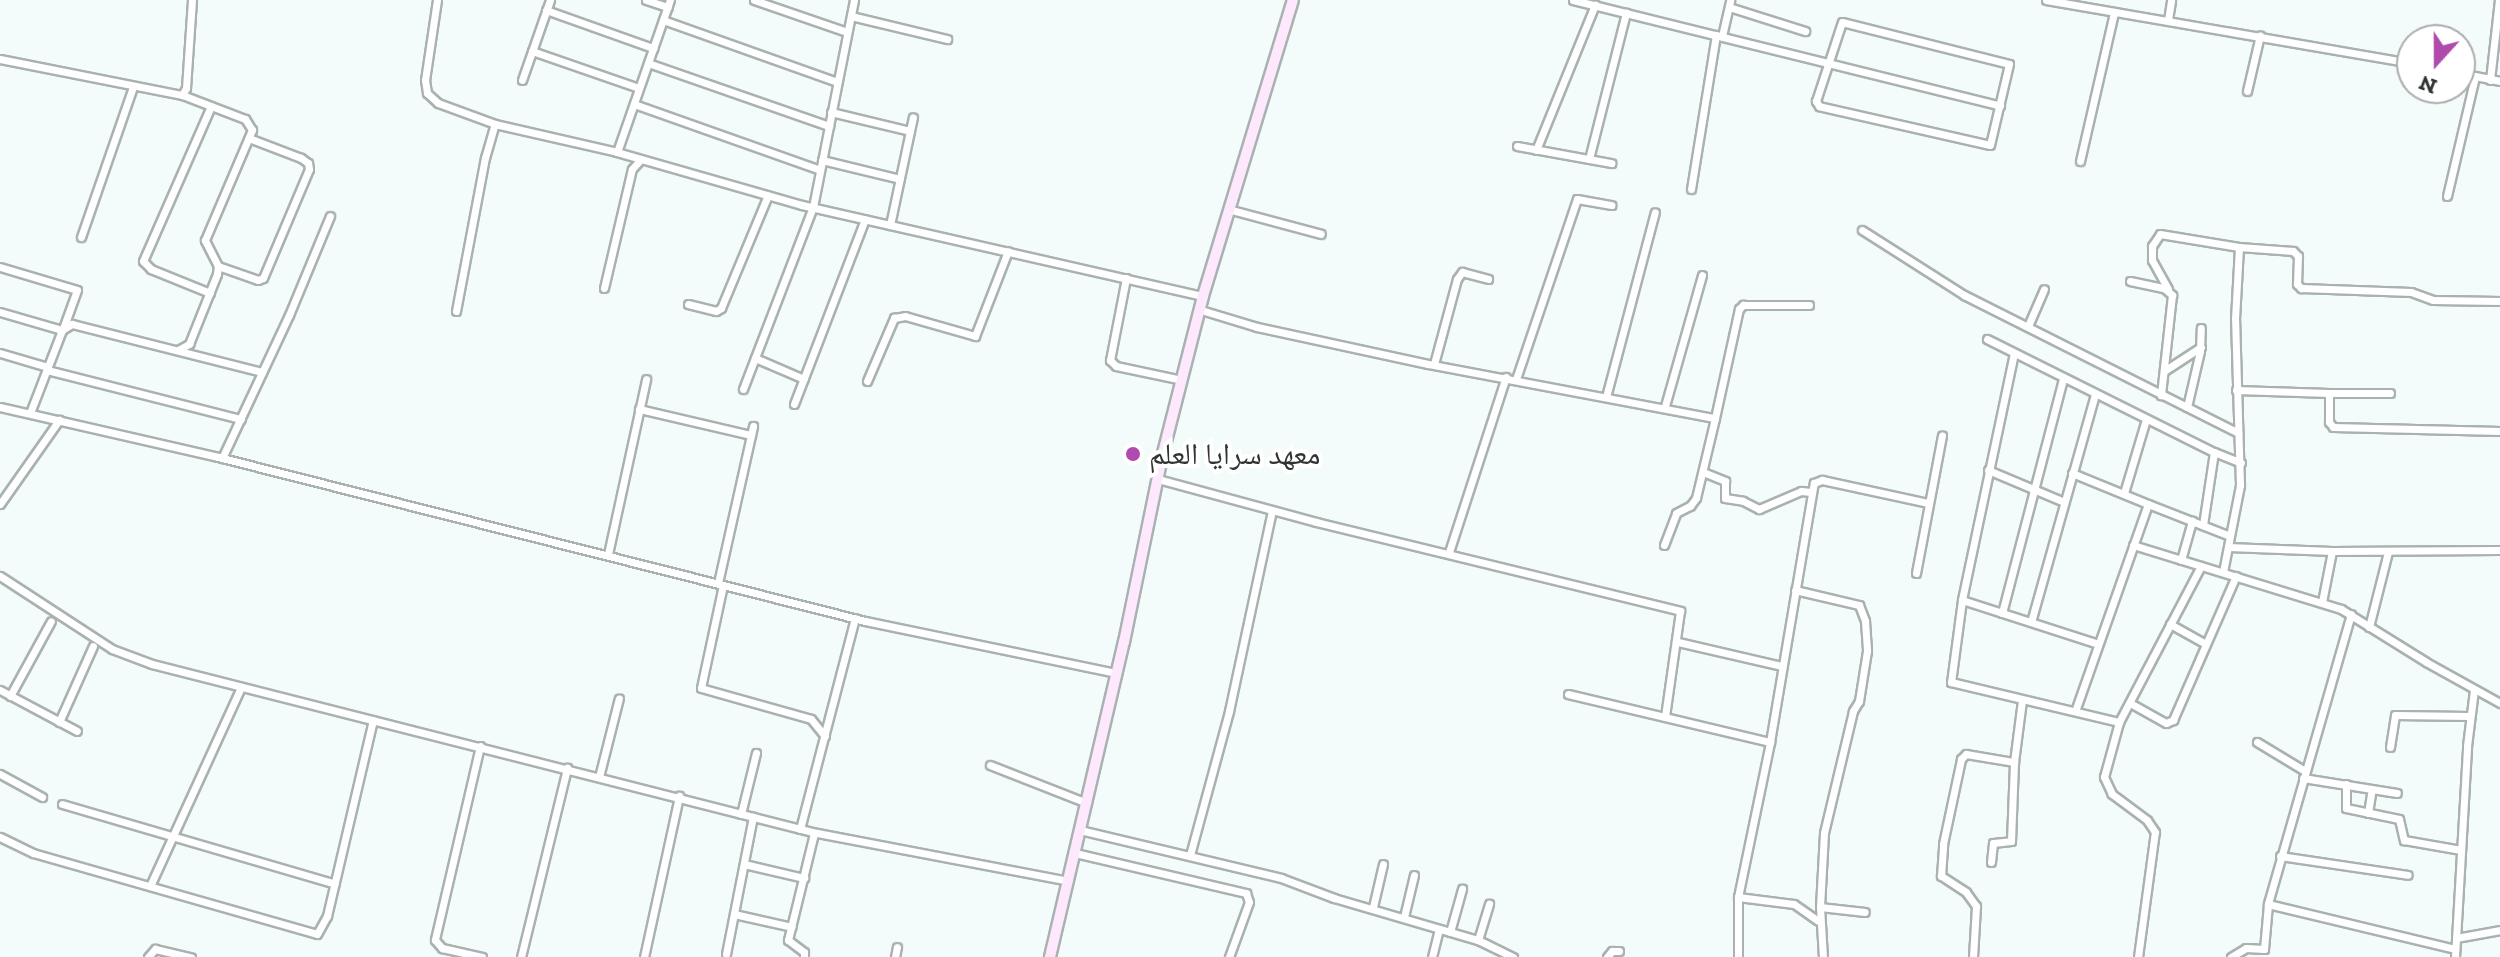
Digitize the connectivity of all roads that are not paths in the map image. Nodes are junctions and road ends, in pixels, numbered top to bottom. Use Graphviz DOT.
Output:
graph roads {
  1 [pos="192,0"];
  2 [pos="437,0"];
  3 [pos="550,0"];
  4 [pos="646,0"];
  5 [pos="754,0"];
  6 [pos="854,0"];
  7 [pos="1293,0"];
  8 [pos="1573,0"];
  9 [pos="2046,0"];
  10 [pos="2171,0"];
  11 [pos="2499,0"];
  12 [pos="2057,1"];
  13 [pos="1730,3"];
  14 [pos="669,4"];
  15 [pos="1595,5"];
  16 [pos="546,10"];
  17 [pos="2114,12"];
  18 [pos="1626,13"];
  19 [pos="851,16"];
  20 [pos="663,20"];
  21 [pos="2168,20"];
  22 [pos="1805,31"];
  23 [pos="847,32"];
  24 [pos="2260,35"];
  25 [pos="1719,36"];
  26 [pos="947,39"];
  27 [pos="653,48"];
  28 [pos="532,51"];
  29 [pos="0,59"];
  30 [pos="2396,60"];
  31 [pos="648,63"];
  32 [pos="1828,64"];
  33 [pos="2476,77"];
  34 [pos="522,80"];
  35 [pos="2490,80"];
  36 [pos="2500,81"];
  37 [pos="837,82"];
  38 [pos="133,87"];
  39 [pos="639,88"];
  40 [pos="2247,91"];
  41 [pos="182,95"];
  42 [pos="634,104"];
  43 [pos="2469,104"];
  44 [pos="211,106"];
  45 [pos="2000,106"];
  46 [pos="831,112"];
  47 [pos="913,117"];
  48 [pos="495,124"];
  49 [pos="829,126"];
  50 [pos="910,131"];
  51 [pos="249,138"];
  52 [pos="1517,146"];
  53 [pos="1536,150"];
  54 [pos="617,152"];
  55 [pos="641,159"];
  56 [pos="1589,159"];
  57 [pos="822,160"];
  58 [pos="2080,161"];
  59 [pos="1611,163"];
  60 [pos="820,170"];
  61 [pos="900,179"];
  62 [pos="1691,189"];
  63 [pos="768,195"];
  64 [pos="2447,196"];
  65 [pos="1611,205"];
  66 [pos="813,207"];
  67 [pos="1228,209"];
  68 [pos="1655,212"];
  69 [pos="330,216"];
  70 [pos="865,219"];
  71 [pos="890,225"];
  72 [pos="1862,230"];
  73 [pos="1321,234"];
  74 [pos="81,237"];
  75 [pos="2239,247"];
  76 [pos="1008,251"];
  77 [pos="218,266"];
  78 [pos="0,267"];
  79 [pos="1702,275"];
  80 [pos="1126,278"];
  81 [pos="1488,279"];
  82 [pos="2130,281"];
  83 [pos="604,288"];
  84 [pos="2044,289"];
  85 [pos="2168,289"];
  86 [pos="210,293"];
  87 [pos="1203,296"];
  88 [pos="2500,301"];
  89 [pos="688,304"];
  90 [pos="1809,305"];
  91 [pos="1201,310"];
  92 [pos="456,311"];
  93 [pos="0,312"];
  94 [pos="2028,326"];
  95 [pos="63,328"];
  96 [pos="2201,328"];
  97 [pos="1987,339"];
  98 [pos="2201,347"];
  99 [pos="178,350"];
  100 [pos="0,353"];
  101 [pos="2014,353"];
  102 [pos="755,358"];
  103 [pos="1434,364"];
  104 [pos="48,368"];
  105 [pos="2164,371"];
  106 [pos="262,372"];
  107 [pos="1506,377"];
  108 [pos="646,379"];
  109 [pos="804,379"];
  110 [pos="1516,379"];
  111 [pos="2063,379"];
  112 [pos="1182,380"];
  113 [pos="867,381"];
  114 [pos="743,389"];
  115 [pos="2236,390"];
  116 [pos="2329,393"];
  117 [pos="2390,393"];
  118 [pos="2095,395"];
  119 [pos="2161,395"];
  120 [pos="1606,397"];
  121 [pos="794,404"];
  122 [pos="1665,406"];
  123 [pos="0,407"];
  124 [pos="2187,407"];
  125 [pos="639,409"];
  126 [pos="30,413"];
  127 [pos="1715,418"];
  128 [pos="241,419"];
  129 [pos="2146,419"];
  130 [pos="59,420"];
  131 [pos="2500,431"];
  132 [pos="2238,433"];
  133 [pos="1942,435"];
  134 [pos="2214,452"];
  135 [pos="222,458"];
  136 [pos="2241,463"];
  137 [pos="1988,470"];
  138 [pos="1703,472"];
  139 [pos="2072,473"];
  140 [pos="1158,479"];
  141 [pos="2034,491"];
  142 [pos="1811,492"];
  143 [pos="2124,493"];
  144 [pos="2064,502"];
  145 [pos="1928,503"];
  146 [pos="0,504"];
  147 [pos="2148,504"];
  148 [pos="1272,511"];
  149 [pos="2192,521"];
  150 [pos="2203,525"];
  151 [pos="2230,536"];
  152 [pos="1664,545"];
  153 [pos="2133,545"];
  154 [pos="2228,547"];
  155 [pos="2500,550"];
  156 [pos="2332,551"];
  157 [pos="1449,552"];
  158 [pos="2388,552"];
  159 [pos="608,554"];
  160 [pos="2181,560"];
  161 [pos="2201,566"];
  162 [pos="2223,572"];
  163 [pos="1916,573"];
  164 [pos="0,576"];
  165 [pos="2236,576"];
  166 [pos="720,584"];
  167 [pos="1795,590"];
  168 [pos="1962,600"];
  169 [pos="2322,602"];
  170 [pos="2002,613"];
  171 [pos="2351,614"];
  172 [pos="855,618"];
  173 [pos="51,621"];
  174 [pos="2031,622"];
  175 [pos="2170,624"];
  176 [pos="2369,627"];
  177 [pos="1678,642"];
  178 [pos="2098,644"];
  179 [pos="2206,644"];
  180 [pos="93,646"];
  181 [pos="1782,666"];
  182 [pos="1116,673"];
  183 [pos="241,687"];
  184 [pos="0,690"];
  185 [pos="2474,690"];
  186 [pos="1568,694"];
  187 [pos="10,696"];
  188 [pos="619,698"];
  189 [pos="2022,700"];
  190 [pos="2130,703"];
  191 [pos="2500,703"];
  192 [pos="2075,711"];
  193 [pos="2469,716"];
  194 [pos="1665,717"];
  195 [pos="373,720"];
  196 [pos="59,722"];
  197 [pos="2119,722"];
  198 [pos="77,731"];
  199 [pos="825,736"];
  200 [pos="1770,742"];
  201 [pos="2257,742"];
  202 [pos="480,746"];
  203 [pos="2390,747"];
  204 [pos="756,753"];
  205 [pos="2014,762"];
  206 [pos="990,765"];
  207 [pos="567,768"];
  208 [pos="0,774"];
  209 [pos="2304,774"];
  210 [pos="599,777"];
  211 [pos="2346,784"];
  212 [pos="2372,789"];
  213 [pos="2397,793"];
  214 [pos="679,796"];
  215 [pos="42,797"];
  216 [pos="1087,803"];
  217 [pos="62,804"];
  218 [pos="2368,813"];
  219 [pos="741,814"];
  220 [pos="753,817"];
  221 [pos="800,829"];
  222 [pos="1080,830"];
  223 [pos="814,833"];
  224 [pos="0,837"];
  225 [pos="173,837"];
  226 [pos="2461,850"];
  227 [pos="1075,853"];
  228 [pos="1190,855"];
  229 [pos="2280,856"];
  230 [pos="1991,862"];
  231 [pos="744,864"];
  232 [pos="1383,864"];
  233 [pos="1414,875"];
  234 [pos="2408,875"];
  235 [pos="804,878"];
  236 [pos="1068,881"];
  237 [pos="335,884"];
  238 [pos="150,886"];
  239 [pos="1462,889"];
  240 [pos="1738,897"];
  241 [pos="1489,904"];
  242 [pos="2268,904"];
  243 [pos="1373,907"];
  244 [pos="1820,907"];
  245 [pos="1865,912"];
  246 [pos="734,914"];
  247 [pos="1404,917"];
  248 [pos="1818,921"];
  249 [pos="792,927"];
  250 [pos="1439,929"];
  251 [pos="2500,930"];
  252 [pos="1450,932"];
  253 [pos="2456,938"];
  254 [pos="1478,940"];
  255 [pos="897,947"];
  256 [pos="1619,951"];
  257 [pos="2455,953"];
  258 [pos="726,954"];
  259 [pos="148,957"];
  260 [pos="191,957"];
  261 [pos="482,957"];
  262 [pos="521,957"];
  263 [pos="644,957"];
  264 [pos="804,957"];
  265 [pos="895,957"];
  266 [pos="1050,957"];
  267 [pos="1229,957"];
  268 [pos="1432,957"];
  269 [pos="1513,957"];
  270 [pos="1607,957"];
  271 [pos="1738,957"];
  272 [pos="1823,957"];
  273 [pos="1973,957"];
  274 [pos="2138,957"];
  275 [pos="2231,957"];
  1 -- 41 [label="street"];
  2 -- 48 [label="street"];
  3 -- 16 [label="street"];
  4 -- 14 [label="street"];
  5 -- 23 [label="street"];
  6 -- 19 [label="street"];
  7 -- 67 [label="main road"];
  8 -- 15 [label="street"];
  9 -- 12 [label="street"];
  10 -- 21 [label="street"];
  11 -- 35 [label="street"];
  12 -- 17 [label="street"];
  13 -- 22 [label="street"];
  13 -- 25 [label="street"];
  14 -- 20 [label="street"];
  15 -- 18 [label="street"];
  15 -- 53 [label="street"];
  16 -- 27 [label="street"];
  16 -- 28 [label="street"];
  17 -- 21 [label="street"];
  17 -- 58 [label="street"];
  18 -- 25 [label="street"];
  18 -- 56 [label="street"];
  19 -- 23 [label="street"];
  19 -- 26 [label="street"];
  20 -- 27 [label="street"];
  20 -- 37 [label="street"];
  21 -- 24 [label="street"];
  23 -- 37 [label="street"];
  24 -- 30 [label="street"];
  24 -- 40 [label="street"];
  25 -- 32 [label="street"];
  25 -- 62 [label="street"];
  27 -- 31 [label="street"];
  28 -- 34 [label="street"];
  28 -- 39 [label="street"];
  29 -- 38 [label="street"];
  31 -- 39 [label="street"];
  31 -- 49 [label="street"];
  32 -- 45 [label="street"];
  32 -- 45 [label="street"];
  32 -- 45 [label="street"];
  33 -- 35 [label="street"];
  35 -- 36 [label="street"];
  37 -- 46 [label="street"];
  38 -- 41 [label="street"];
  38 -- 74 [label="street"];
  39 -- 42 [label="street"];
  41 -- 44 [label="street"];
  42 -- 54 [label="street"];
  42 -- 60 [label="street"];
  43 -- 64 [label="street"];
  44 -- 51 [label="street"];
  44 -- 86 [label="street"];
  46 -- 49 [label="street"];
  46 -- 50 [label="street"];
  47 -- 50 [label="street"];
  48 -- 54 [label="street"];
  48 -- 92 [label="street"];
  49 -- 57 [label="street"];
  50 -- 61 [label="street"];
  51 -- 77 [label="street"];
  51 -- 77 [label="street"];
  52 -- 53 [label="street"];
  53 -- 56 [label="street"];
  54 -- 55 [label="street"];
  55 -- 63 [label="street"];
  55 -- 83 [label="street"];
  56 -- 59 [label="street"];
  57 -- 60 [label="street"];
  57 -- 61 [label="street"];
  60 -- 66 [label="street"];
  61 -- 71 [label="street"];
  63 -- 66 [label="street"];
  63 -- 89 [label="street"];
  65 -- 110 [label="street"];
  66 -- 70 [label="street"];
  66 -- 102 [label="street"];
  67 -- 73 [label="street"];
  67 -- 87 [label="main road"];
  68 -- 120 [label="street"];
  69 -- 106 [label="street"];
  70 -- 71 [label="street"];
  70 -- 109 [label="street"];
  71 -- 76 [label="street"];
  72 -- 94 [label="street"];
  75 -- 85 [label="street"];
  75 -- 88 [label="street"];
  75 -- 115 [label="street"];
  76 -- 80 [label="street"];
  76 -- 113 [label="street"];
  77 -- 86 [label="street"];
  78 -- 95 [label="street"];
  79 -- 122 [label="street"];
  80 -- 87 [label="street"];
  80 -- 112 [label="street"];
  81 -- 103 [label="street"];
  82 -- 85 [label="street"];
  84 -- 94 [label="street"];
  85 -- 105 [label="street"];
  86 -- 99 [label="street"];
  87 -- 91 [label="main road"];
  90 -- 127 [label="street"];
  91 -- 103 [label="street"];
  91 -- 112 [label="main road"];
  93 -- 95 [label="street"];
  94 -- 119 [label="street"];
  95 -- 99 [label="street"];
  95 -- 104 [label="street"];
  96 -- 98 [label="street"];
  97 -- 101 [label="street"];
  98 -- 105 [label="street"];
  98 -- 124 [label="street"];
  99 -- 106 [label="street"];
  100 -- 104 [label="street"];
  101 -- 111 [label="street"];
  101 -- 137 [label="street"];
  102 -- 109 [label="street"];
  102 -- 114 [label="street"];
  103 -- 107 [label="street"];
  104 -- 126 [label="street"];
  104 -- 128 [label="street"];
  105 -- 119 [label="street"];
  106 -- 128 [label="street"];
  107 -- 110 [label="street"];
  107 -- 157 [label="street"];
  108 -- 125 [label="street"];
  109 -- 121 [label="street"];
  110 -- 120 [label="street"];
  111 -- 118 [label="street"];
  111 -- 141 [label="street"];
  112 -- 140 [label="main road"];
  115 -- 116 [label="street"];
  115 -- 132 [label="street"];
  116 -- 117 [label="street"];
  116 -- 131 [label="street"];
  118 -- 129 [label="street"];
  118 -- 139 [label="street"];
  119 -- 124 [label="street"];
  120 -- 122 [label="street"];
  122 -- 127 [label="street"];
  123 -- 126 [label="street"];
  124 -- 132 [label="street"];
  125 -- 159 [label="street"];
  125 -- 166 [label="street"];
  126 -- 130 [label="street"];
  127 -- 138 [label="street"];
  128 -- 135 [label="street"];
  129 -- 134 [label="street"];
  129 -- 143 [label="street"];
  130 -- 135 [label="street"];
  130 -- 146 [label="street"];
  132 -- 136 [label="street"];
  133 -- 145 [label="street"];
  134 -- 136 [label="street"];
  134 -- 150 [label="street"];
  135 -- 159 [label="street"];
  136 -- 151 [label="street"];
  137 -- 141 [label="street"];
  137 -- 168 [label="street"];
  138 -- 142 [label="street"];
  138 -- 152 [label="street"];
  139 -- 143 [label="street"];
  139 -- 144 [label="street"];
  140 -- 148 [label="street"];
  140 -- 182 [label="main road"];
  141 -- 144 [label="street"];
  141 -- 170 [label="street"];
  142 -- 145 [label="street"];
  142 -- 167 [label="street"];
  143 -- 147 [label="street"];
  144 -- 174 [label="street"];
  145 -- 163 [label="street"];
  147 -- 149 [label="street"];
  147 -- 153 [label="street"];
  148 -- 157 [label="street"];
  148 -- 228 [label="street"];
  149 -- 150 [label="street"];
  149 -- 160 [label="street"];
  150 -- 151 [label="street"];
  151 -- 154 [label="street"];
  153 -- 160 [label="street"];
  153 -- 178 [label="street"];
  154 -- 156 [label="street"];
  154 -- 162 [label="street"];
  155 -- 158 [label="street"];
  156 -- 158 [label="street"];
  156 -- 169 [label="street"];
  157 -- 177 [label="street"];
  158 -- 176 [label="street"];
  159 -- 166 [label="street"];
  160 -- 161 [label="street"];
  161 -- 162 [label="street"];
  161 -- 175 [label="street"];
  162 -- 165 [label="street"];
  164 -- 183 [label="street"];
  165 -- 169 [label="street"];
  165 -- 179 [label="street"];
  166 -- 172 [label="street"];
  166 -- 199 [label="street"];
  167 -- 181 [label="street"];
  167 -- 244 [label="street"];
  168 -- 170 [label="street"];
  168 -- 189 [label="street"];
  169 -- 171 [label="street"];
  170 -- 174 [label="street"];
  171 -- 176 [label="street"];
  171 -- 209 [label="street"];
  172 -- 182 [label="street"];
  172 -- 199 [label="street"];
  173 -- 187 [label="street"];
  174 -- 178 [label="street"];
  175 -- 179 [label="street"];
  175 -- 190 [label="street"];
  176 -- 185 [label="street"];
  177 -- 181 [label="street"];
  177 -- 194 [label="street"];
  178 -- 192 [label="street"];
  179 -- 190 [label="street"];
  180 -- 196 [label="street"];
  181 -- 200 [label="street"];
  182 -- 216 [label="main road"];
  183 -- 195 [label="street"];
  183 -- 225 [label="street"];
  184 -- 187 [label="street"];
  185 -- 191 [label="street"];
  185 -- 193 [label="street"];
  186 -- 194 [label="street"];
  187 -- 196 [label="street"];
  188 -- 210 [label="street"];
  189 -- 192 [label="street"];
  189 -- 205 [label="street"];
  190 -- 197 [label="street"];
  192 -- 197 [label="street"];
  193 -- 203 [label="street"];
  193 -- 226 [label="street"];
  194 -- 200 [label="street"];
  195 -- 202 [label="street"];
  195 -- 237 [label="street"];
  196 -- 198 [label="street"];
  197 -- 274 [label="street"];
  199 -- 221 [label="street"];
  200 -- 240 [label="street"];
  201 -- 209 [label="street"];
  202 -- 207 [label="street"];
  202 -- 261 [label="street"];
  204 -- 219 [label="street"];
  205 -- 230 [label="street"];
  205 -- 273 [label="street"];
  206 -- 216 [label="street"];
  207 -- 210 [label="street"];
  207 -- 262 [label="street"];
  208 -- 215 [label="street"];
  209 -- 211 [label="street"];
  209 -- 229 [label="street"];
  210 -- 214 [label="street"];
  211 -- 212 [label="street"];
  211 -- 218 [label="street"];
  212 -- 213 [label="street"];
  212 -- 218 [label="street"];
  214 -- 219 [label="street"];
  214 -- 263 [label="street"];
  216 -- 222 [label="main road"];
  217 -- 225 [label="street"];
  218 -- 226 [label="street"];
  219 -- 220 [label="street"];
  220 -- 221 [label="street"];
  220 -- 231 [label="street"];
  221 -- 223 [label="street"];
  222 -- 227 [label="main road"];
  222 -- 228 [label="street"];
  223 -- 235 [label="street"];
  223 -- 236 [label="street"];
  224 -- 238 [label="street"];
  225 -- 237 [label="street"];
  225 -- 238 [label="street"];
  226 -- 253 [label="street"];
  227 -- 236 [label="main road"];
  227 -- 267 [label="street"];
  228 -- 243 [label="street"];
  229 -- 234 [label="street"];
  229 -- 242 [label="street"];
  231 -- 235 [label="street"];
  231 -- 246 [label="street"];
  232 -- 243 [label="street"];
  233 -- 247 [label="street"];
  235 -- 249 [label="street"];
  236 -- 266 [label="main road"];
  237 -- 238 [label="street"];
  239 -- 252 [label="street"];
  240 -- 248 [label="street"];
  240 -- 271 [label="street"];
  241 -- 254 [label="street"];
  242 -- 257 [label="street"];
  242 -- 275 [label="street"];
  243 -- 247 [label="street"];
  244 -- 245 [label="street"];
  244 -- 248 [label="street"];
  246 -- 249 [label="street"];
  246 -- 258 [label="street"];
  247 -- 250 [label="street"];
  248 -- 272 [label="street"];
  249 -- 264 [label="street"];
  250 -- 252 [label="street"];
  250 -- 268 [label="street"];
  251 -- 253 [label="street"];
  252 -- 254 [label="street"];
  253 -- 257 [label="street"];
  254 -- 269 [label="street"];
  255 -- 265 [label="street"];
  256 -- 270 [label="street"];
  259 -- 260 [label="street"];
}
